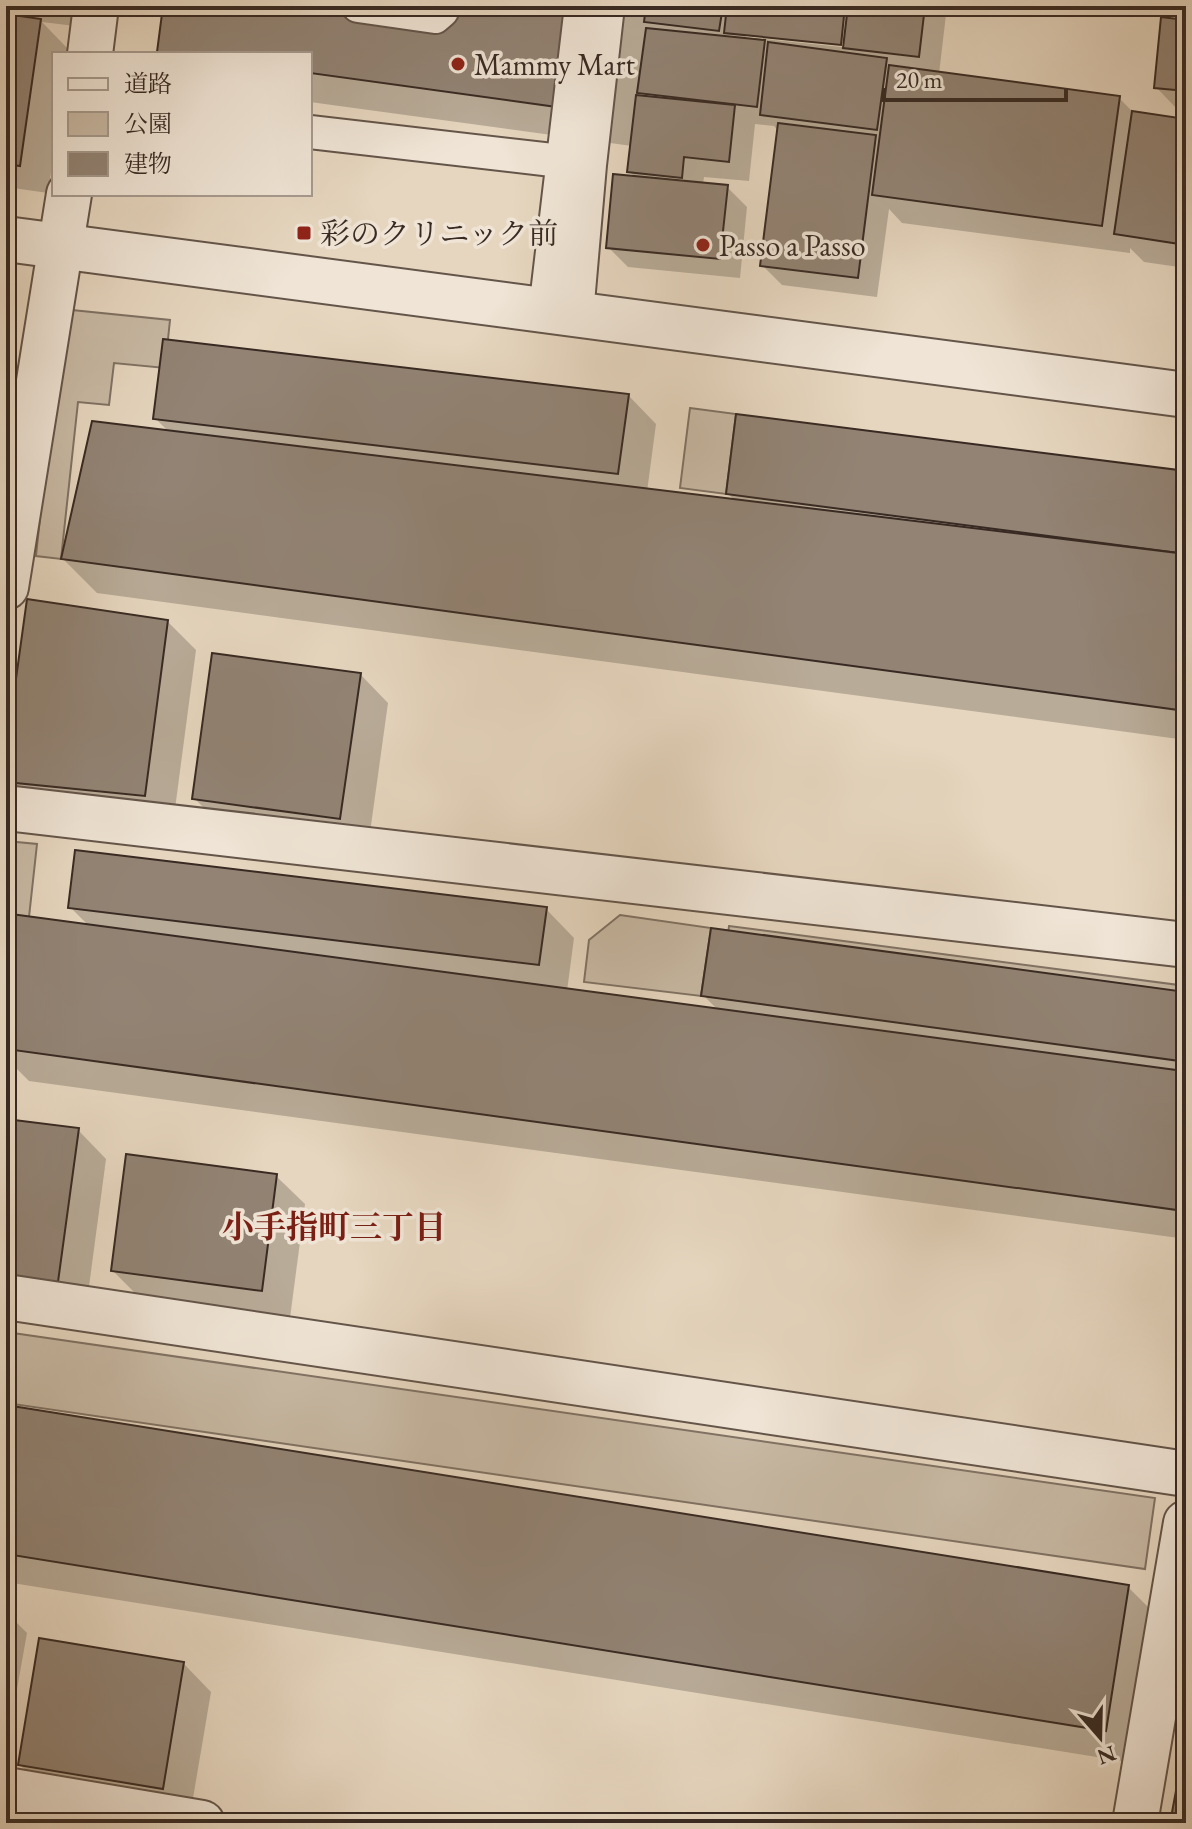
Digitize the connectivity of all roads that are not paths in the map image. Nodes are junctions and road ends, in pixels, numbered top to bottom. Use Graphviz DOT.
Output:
graph roads {
  1 [pos="96,6"];
  2 [pos="358,6"];
  3 [pos="442,6"];
  4 [pos="581,6"];
  5 [pos="608,6"];
  6 [pos="90,52"];
  7 [pos="312,132"];
  8 [pos="561,161"];
  9 [pos="69,196"];
  10 [pos="6,239"];
  11 [pos="62,247"];
  12 [pos="561,312"];
  13 [pos="1186,395"];
  14 [pos="6,587"];
  15 [pos="6,808"];
  16 [pos="1186,945"];
  17 [pos="6,1297"];
  18 [pos="1186,1474"];
  19 [pos="1186,1523"];
  20 [pos="6,1790"];
  21 [pos="202,1823"];
  22 [pos="1135,1823"];
  1 -- 6 [label="street"];
  2 -- 3 [label="lane"];
  4 -- 8 [label="lane"];
  5 -- 12 [label="lane"];
  7 -- 8 [label="lane"];
  8 -- 12 [label="lane"];
  9 -- 11 [label="street"];
  10 -- 11 [label="street"];
  11 -- 12 [label="street"];
  11 -- 14 [label="street"];
  12 -- 13 [label="street"];
  15 -- 16 [label="street"];
  17 -- 18 [label="street"];
  19 -- 22 [label="street"];
  20 -- 21 [label="street"];
}
